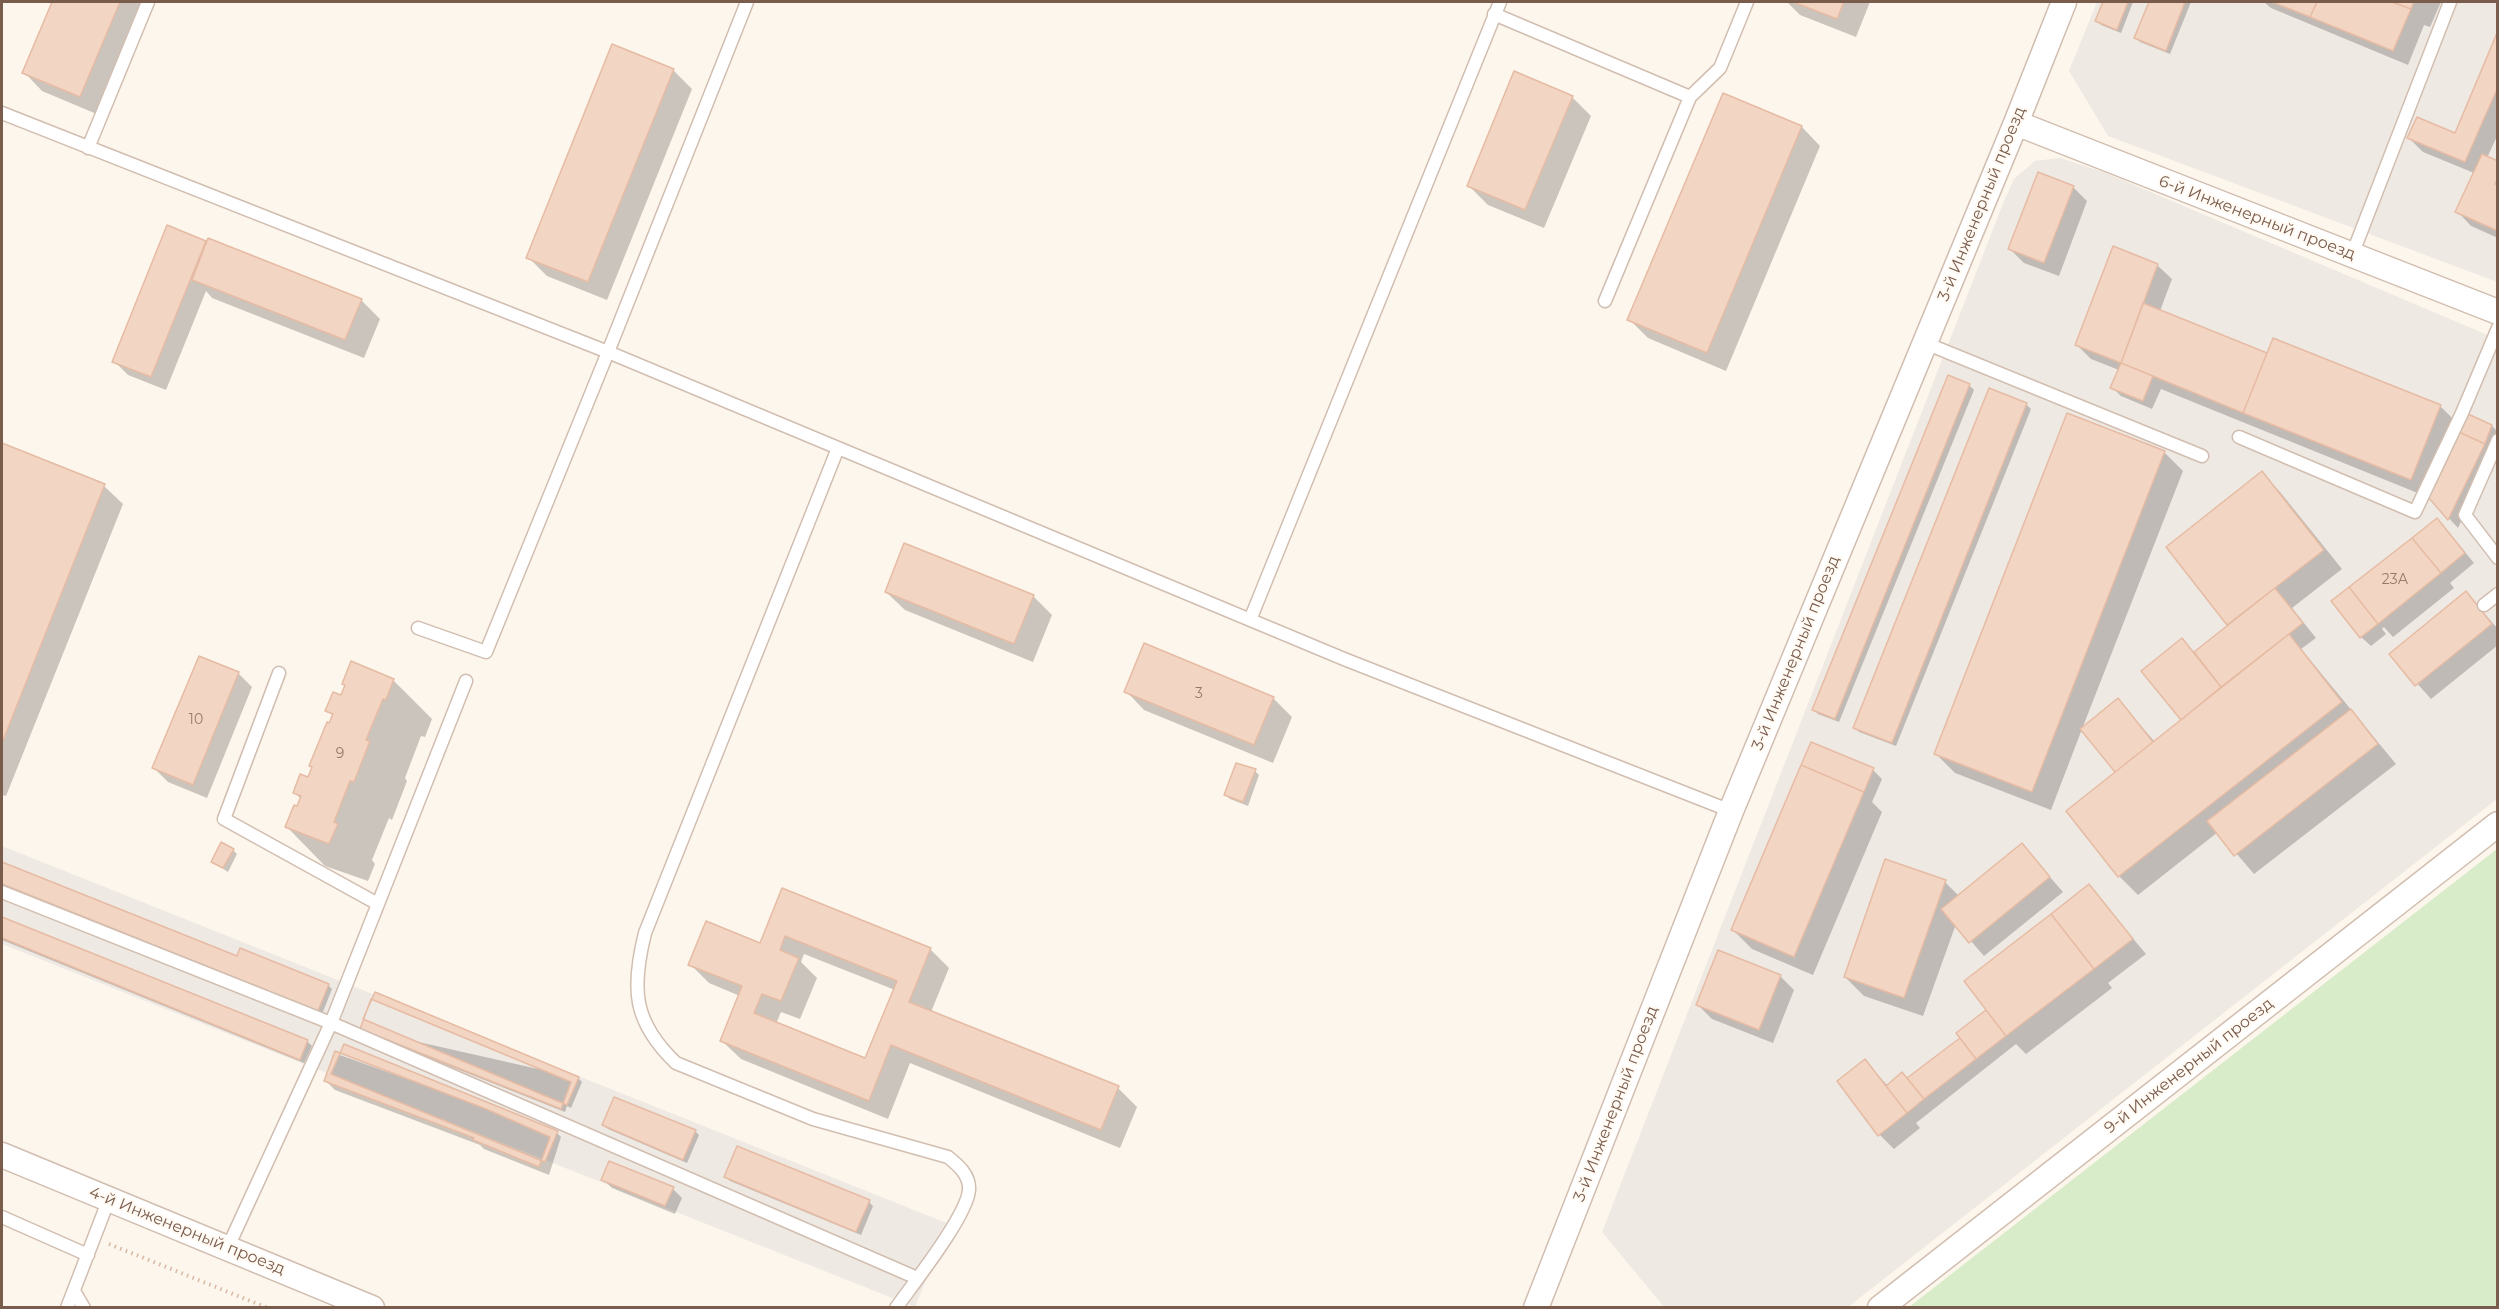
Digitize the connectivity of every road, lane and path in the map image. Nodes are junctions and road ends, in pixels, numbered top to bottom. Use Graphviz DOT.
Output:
graph roads {
  1 [pos="148,2"];
  2 [pos="747,2"];
  3 [pos="1500,2"];
  4 [pos="1747,2"];
  5 [pos="2064,2"];
  6 [pos="2450,2"];
  7 [pos="1494,14"];
  8 [pos="1690,97"];
  9 [pos="2,113"];
  10 [pos="2016,123"];
  11 [pos="88,147"];
  12 [pos="2352,255"];
  13 [pos="1605,301"];
  14 [pos="2498,312"];
  15 [pos="2498,328"];
  16 [pos="1925,342"];
  17 [pos="608,352"];
  18 [pos="2239,437"];
  19 [pos="2498,440"];
  20 [pos="838,448"];
  21 [pos="2202,456"];
  22 [pos="2498,558"];
  23 [pos="2498,594"];
  24 [pos="2484,605"];
  25 [pos="1250,620"];
  26 [pos="418,628"];
  27 [pos="279,673"];
  28 [pos="466,681"];
  29 [pos="1731,811"];
  30 [pos="2498,824"];
  31 [pos="2,892"];
  32 [pos="378,904"];
  33 [pos="332,1023"];
  34 [pos="2,1155"];
  35 [pos="109,1199"];
  36 [pos="2,1217"];
  37 [pos="94,1238"];
  38 [pos="228,1247"];
  39 [pos="88,1255"];
  40 [pos="917,1278"];
  41 [pos="74,1291"];
  42 [pos="67,1308"];
  43 [pos="84,1308"];
  44 [pos="268,1308"];
  45 [pos="372,1308"];
  46 [pos="896,1308"];
  47 [pos="1536,1308"];
  48 [pos="1880,1308"];
  1 -- 11 [label="lane"];
  2 -- 17 [label="lane"];
  3 -- 7 [label="lane"];
  4 -- 8 [label="lane"];
  5 -- 10 [label="street, 3-й Инженерный проезд"];
  6 -- 12 [label="lane"];
  7 -- 8 [label="lane"];
  7 -- 25 [label="lane"];
  8 -- 13 [label="lane"];
  9 -- 11 [label="lane"];
  10 -- 12 [label="street, 6-й Инженерный проезд"];
  10 -- 16 [label="street, 3-й Инженерный проезд"];
  11 -- 17 [label="lane"];
  12 -- 14 [label="street, 6-й Инженерный проезд"];
  15 -- 18 [label="lane"];
  16 -- 21 [label="lane"];
  16 -- 29 [label="street, 3-й Инженерный проезд"];
  17 -- 20 [label="lane"];
  17 -- 26 [label="lane"];
  19 -- 22 [label="lane"];
  20 -- 25 [label="lane"];
  20 -- 40 [label="lane"];
  23 -- 24 [label="lane"];
  25 -- 29 [label="lane"];
  27 -- 32 [label="lane"];
  28 -- 32 [label="lane"];
  29 -- 47 [label="street, 3-й Инженерный проезд"];
  30 -- 48 [label="street, 9-й Инженерный проезд"];
  31 -- 33 [label="lane"];
  32 -- 33 [label="lane"];
  33 -- 38 [label="lane"];
  33 -- 40 [label="lane"];
  34 -- 35 [label="street, 4-й Инженерный проезд"];
  35 -- 37 [label="lane"];
  35 -- 38 [label="street, 4-й Инженерный проезд"];
  36 -- 39 [label="lane"];
  37 -- 39 [label="lane"];
  37 -- 44 [label="path"];
  38 -- 45 [label="street, 4-й Инженерный проезд"];
  39 -- 41 [label="lane"];
  40 -- 46 [label="lane"];
  41 -- 42 [label="lane"];
  41 -- 43 [label="lane"];
}
